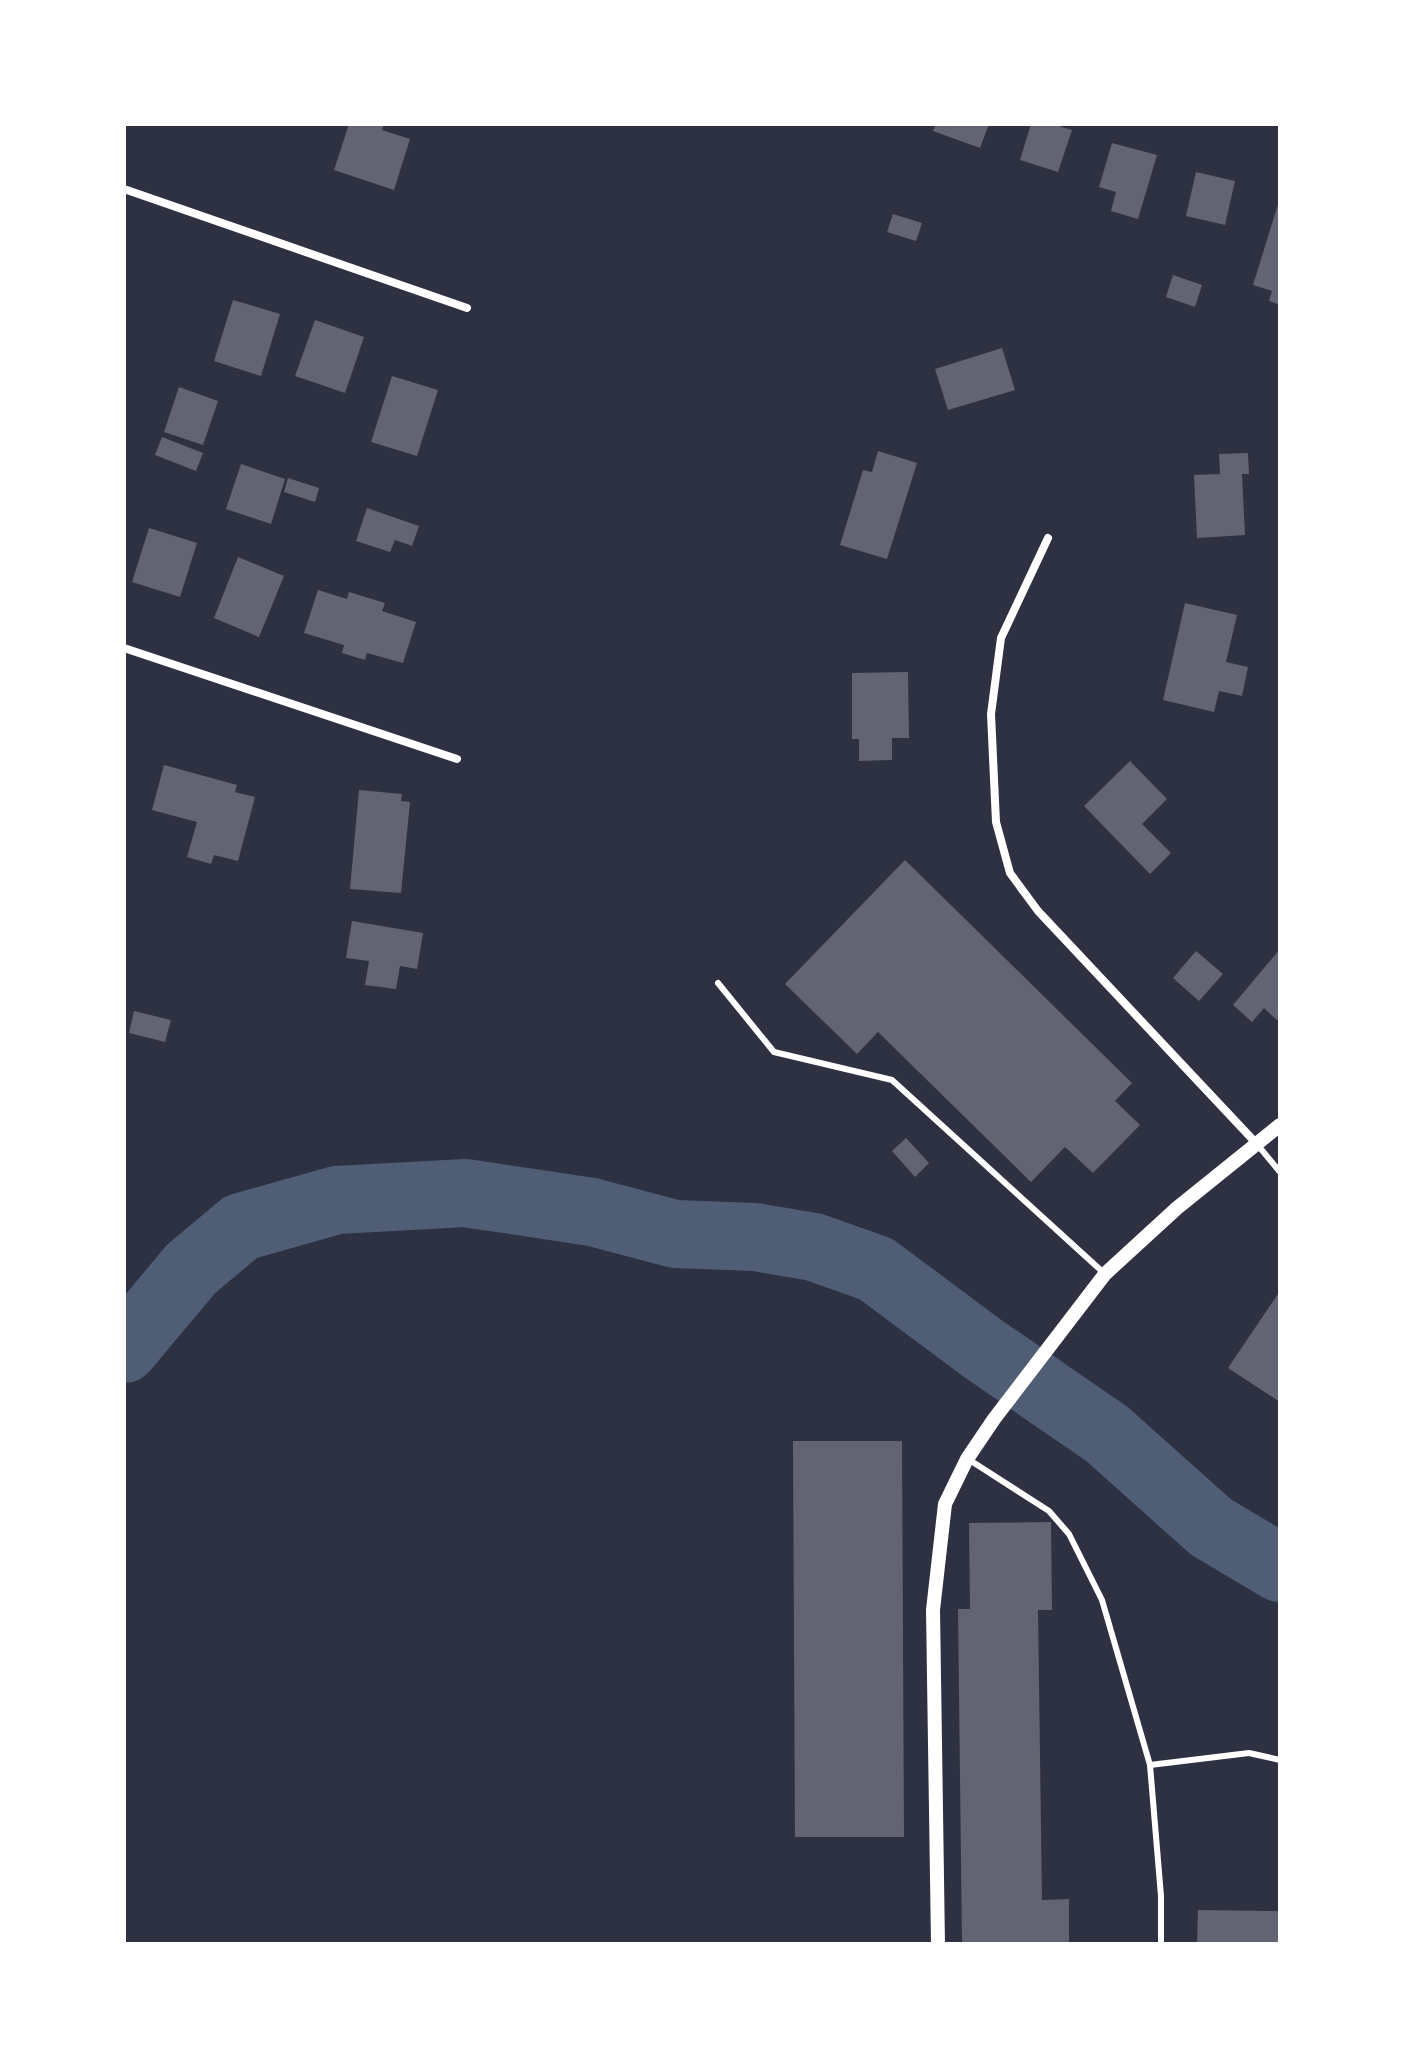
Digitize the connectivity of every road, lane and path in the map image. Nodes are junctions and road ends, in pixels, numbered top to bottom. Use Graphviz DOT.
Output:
graph roads {
  1 [pos="124,189"];
  2 [pos="467,308"];
  3 [pos="1048,538"];
  4 [pos="124,648"];
  5 [pos="457,759"];
  6 [pos="718,983"];
  7 [pos="1280,1125"];
  8 [pos="1256,1143"];
  9 [pos="1280,1172"];
  10 [pos="1105,1274"];
  11 [pos="967,1459"];
  12 [pos="1280,1760"];
  13 [pos="1150,1765"];
  14 [pos="938,1944"];
  15 [pos="1161,1944"];
  1 -- 2 [label="street"];
  3 -- 8 [label="street"];
  4 -- 5 [label="street"];
  6 -- 10 [label="lane"];
  7 -- 8 [label="street"];
  8 -- 9 [label="lane"];
  8 -- 10 [label="street"];
  10 -- 11 [label="street"];
  11 -- 13 [label="lane"];
  11 -- 14 [label="street"];
  12 -- 13 [label="lane"];
  13 -- 15 [label="lane"];
}
